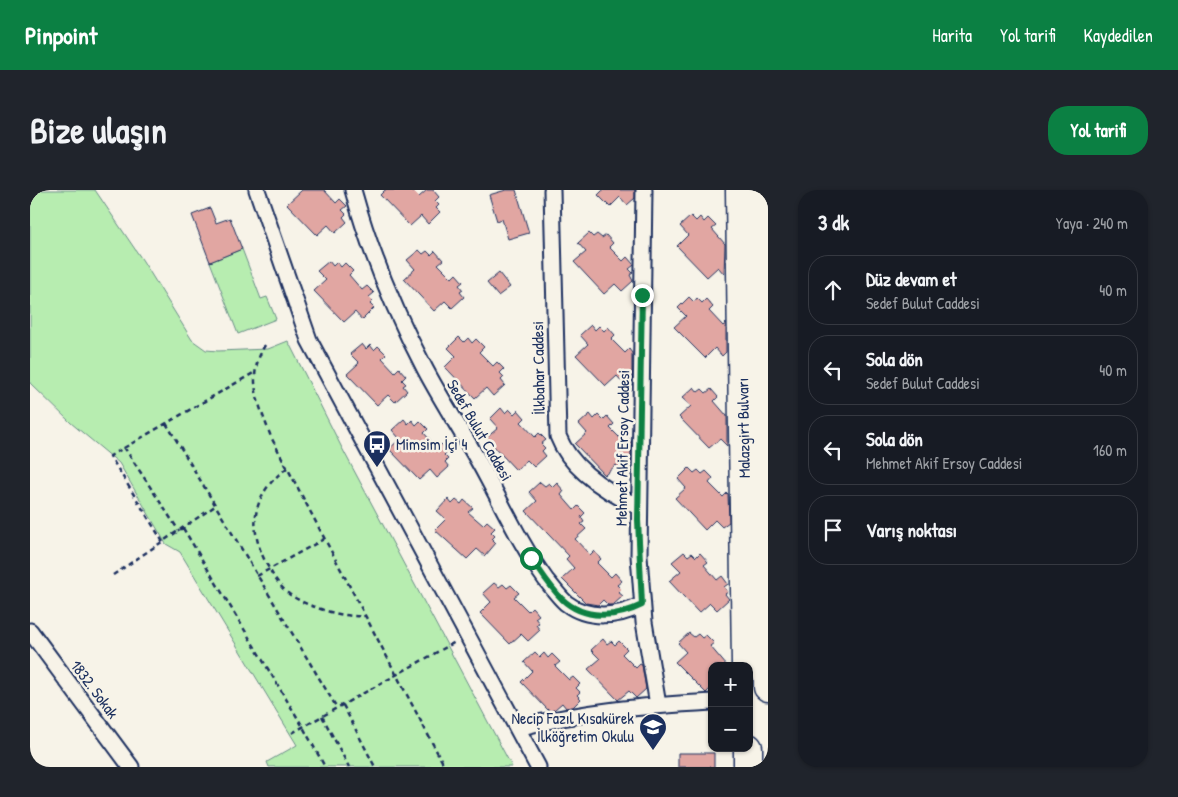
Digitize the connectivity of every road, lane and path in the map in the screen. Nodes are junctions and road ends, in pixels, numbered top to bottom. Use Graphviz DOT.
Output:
graph roads {
  1 [pos="257,190"];
  2 [pos="353,190"];
  3 [pos="552,190"];
  4 [pos="644,190"];
  5 [pos="740,190"];
  6 [pos="765,206"];
  7 [pos="265,346"];
  8 [pos="766,353"];
  9 [pos="255,372"];
  10 [pos="166,423"];
  11 [pos="124,447"];
  12 [pos="287,468"];
  13 [pos="216,506"];
  14 [pos="639,507"];
  15 [pos="183,528"];
  16 [pos="179,531"];
  17 [pos="324,539"];
  18 [pos="163,542"];
  19 [pos="270,569"];
  20 [pos="114,575"];
  21 [pos="257,576"];
  22 [pos="642,605"];
  23 [pos="365,616"];
  24 [pos="30,631"];
  25 [pos="467,636"];
  26 [pos="746,662"];
  27 [pos="396,675"];
  28 [pos="768,687"];
  29 [pos="708,702"];
  30 [pos="343,705"];
  31 [pos="658,705"];
  32 [pos="337,708"];
  33 [pos="322,716"];
  34 [pos="303,727"];
  35 [pos="516,728"];
  36 [pos="292,733"];
  37 [pos="748,752"];
  38 [pos="131,767"];
  39 [pos="325,767"];
  40 [pos="349,767"];
  41 [pos="375,767"];
  42 [pos="445,767"];
  43 [pos="538,767"];
  44 [pos="748,767"];
  1 -- 25 [label="street"];
  2 -- 22 [label="street, Sedef Bulut Caddesi"];
  3 -- 14 [label="street, İlkbahar Caddesi"];
  4 -- 14 [label="street, Mehmet Akif Ersoy Caddesi"];
  5 -- 26 [label="highway, Malazgirt Bulvarı"];
  6 -- 8 [label="highway, Malazgirt Bulvarı"];
  7 -- 9 [label="path"];
  8 -- 28 [label="highway, Malazgirt Bulvarı"];
  9 -- 10 [label="path"];
  9 -- 12 [label="path"];
  10 -- 11 [label="path"];
  10 -- 13 [label="path"];
  11 -- 16 [label="path"];
  11 -- 18 [label="path"];
  12 -- 17 [label="path"];
  12 -- 19 [label="path"];
  13 -- 15 [label="path"];
  13 -- 21 [label="path"];
  14 -- 22 [label="street, Mehmet Akif Ersoy Caddesi"];
  15 -- 16 [label="path"];
  15 -- 34 [label="path"];
  16 -- 18 [label="path"];
  17 -- 19 [label="path"];
  17 -- 23 [label="path"];
  18 -- 20 [label="path"];
  19 -- 21 [label="path"];
  19 -- 23 [label="path"];
  21 -- 32 [label="path"];
  22 -- 31 [label="street, Mehmet Akif Ersoy Caddesi"];
  23 -- 27 [label="path"];
  24 -- 38 [label="street, 1832. Sokak"];
  25 -- 27 [label="path"];
  25 -- 35 [label="street"];
  27 -- 30 [label="path"];
  27 -- 42 [label="path"];
  29 -- 31 [label="street"];
  30 -- 32 [label="path"];
  30 -- 41 [label="path"];
  31 -- 35 [label="street"];
  32 -- 33 [label="path"];
  33 -- 34 [label="path"];
  33 -- 40 [label="path"];
  34 -- 36 [label="path"];
  34 -- 39 [label="path"];
  35 -- 43 [label="street"];
  37 -- 44 [label="highway"];
}
